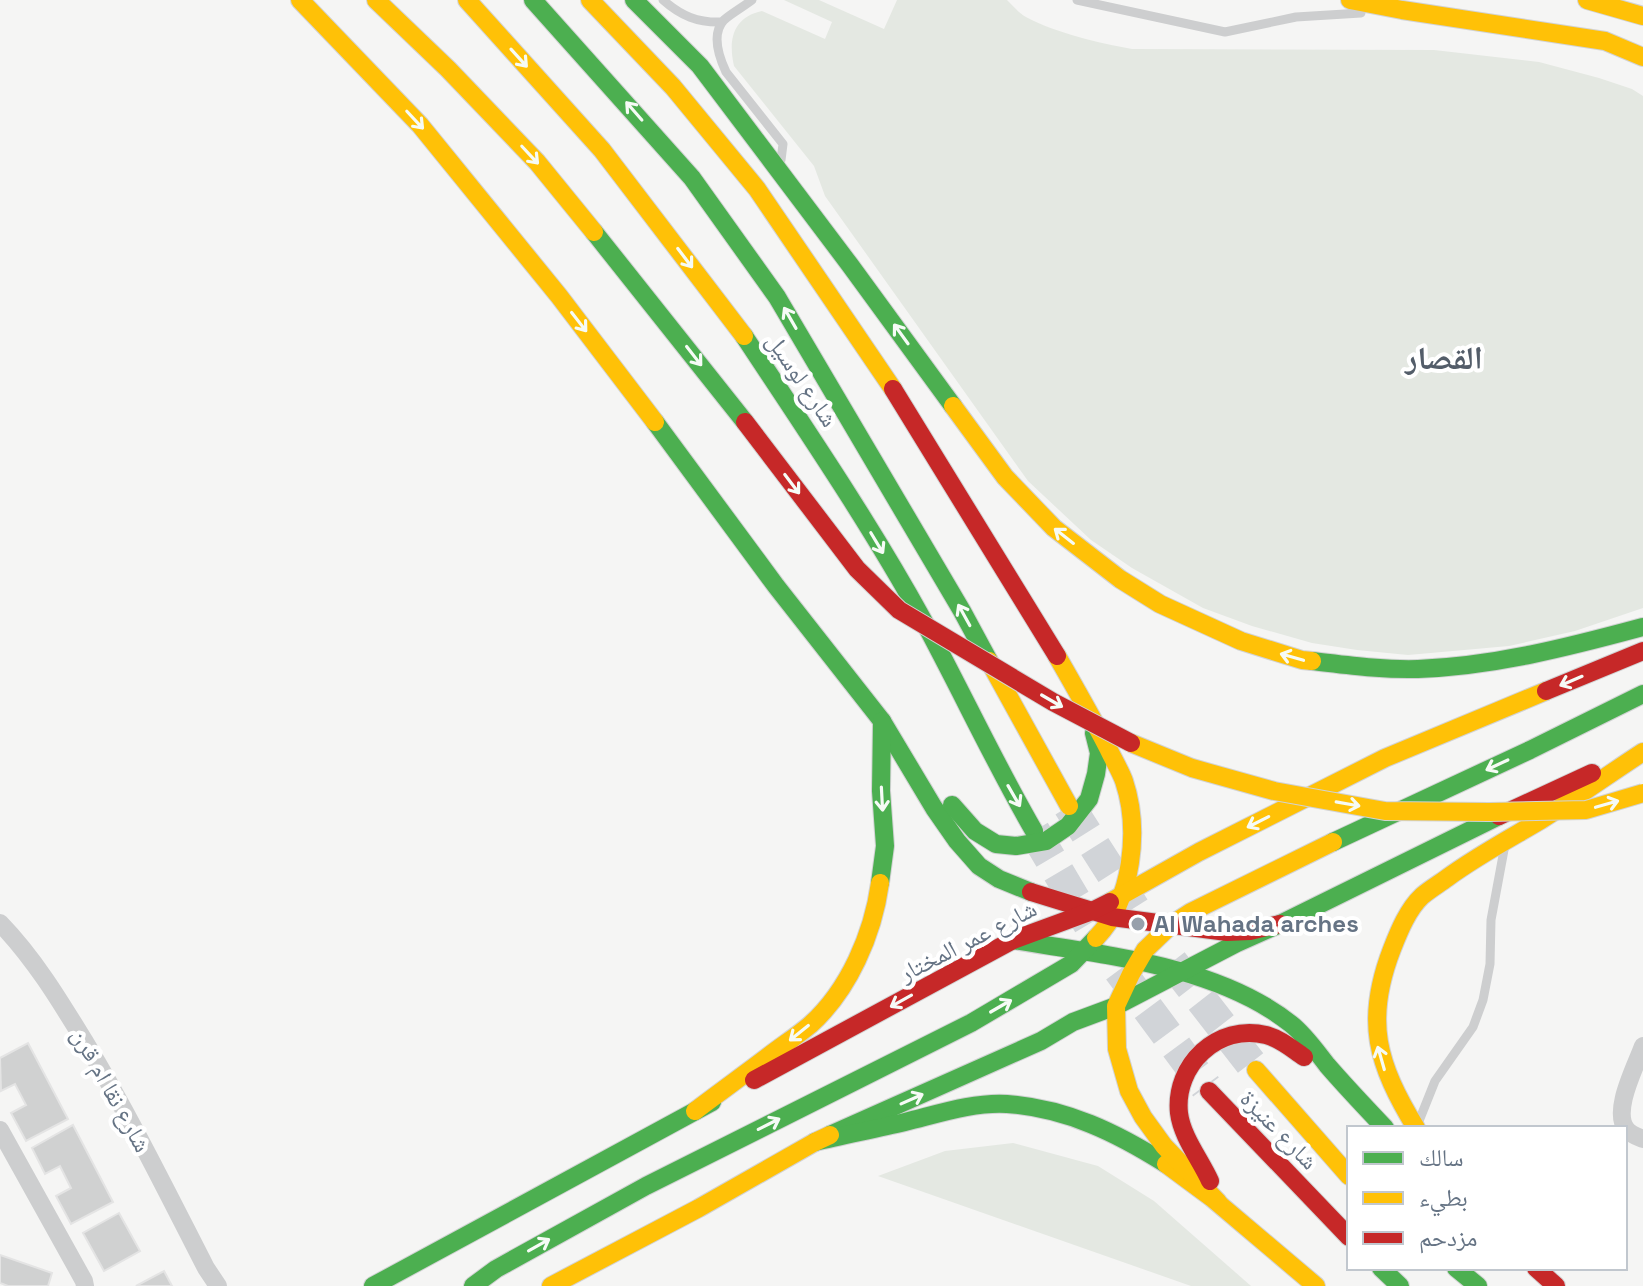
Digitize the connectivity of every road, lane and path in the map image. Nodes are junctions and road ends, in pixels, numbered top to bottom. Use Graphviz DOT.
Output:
graph roads {
  1 [pos="300,0"];
  2 [pos="376,0"];
  3 [pos="467,0"];
  4 [pos="533,0"];
  5 [pos="590,0"];
  6 [pos="634,0"];
  7 [pos="663,0"];
  8 [pos="752,0"];
  9 [pos="1077,0"];
  10 [pos="1350,0"];
  11 [pos="1587,0"];
  12 [pos="1402,10"];
  13 [pos="1643,16"];
  14 [pos="722,22"];
  15 [pos="1643,57"];
  16 [pos="780,172"];
  17 [pos="1643,627"];
  18 [pos="1643,651"];
  19 [pos="1643,694"];
  20 [pos="1087,708"];
  21 [pos="882,721"];
  22 [pos="1643,751"];
  23 [pos="907,761"];
  24 [pos="1643,793"];
  25 [pos="1069,806"];
  26 [pos="1034,831"];
  27 [pos="1506,840"];
  28 [pos="1123,896"];
  29 [pos="1092,911"];
  30 [pos="1112,917"];
  31 [pos="0,923"];
  32 [pos="1280,924"];
  33 [pos="1171,925"];
  34 [pos="1013,940"];
  35 [pos="1085,950"];
  36 [pos="1138,961"];
  37 [pos="1181,972"];
  38 [pos="1116,1006"];
  39 [pos="1643,1046"];
  40 [pos="1256,1070"];
  41 [pos="1346,1087"];
  42 [pos="1209,1091"];
  43 [pos="695,1111"];
  44 [pos="1383,1126"];
  45 [pos="1415,1126"];
  46 [pos="1417,1126"];
  47 [pos="1625,1126"];
  48 [pos="0,1130"];
  49 [pos="815,1142"];
  50 [pos="1347,1174"];
  51 [pos="1218,1202"];
  52 [pos="1347,1235"];
  53 [pos="1383,1270"];
  54 [pos="1458,1270"];
  55 [pos="1538,1270"];
  56 [pos="85,1286"];
  57 [pos="216,1286"];
  58 [pos="373,1286"];
  59 [pos="473,1286"];
  60 [pos="551,1286"];
  61 [pos="1316,1286"];
  62 [pos="1400,1286"];
  63 [pos="1478,1286"];
  64 [pos="1556,1286"];
  1 -- 21 [label="main road, one-way"];
  2 -- 24 [label="main road, one-way, bridge"];
  3 -- 26 [label="main road, شارع لوسيل, one-way"];
  25 -- 4 [label="main road, شارع لوسيل, one-way"];
  5 -- 20 [label="main road"];
  6 -- 16 [label="main road"];
  7 -- 14 [label="lane"];
  8 -- 14 [label="lane"];
  9 -- 12 [label="lane"];
  10 -- 12 [label="main road"];
  11 -- 13 [label="main road"];
  12 -- 15 [label="main road"];
  14 -- 16 [label="lane"];
  17 -- 16 [label="main road, one-way"];
  18 -- 28 [label="main road, شارع عمر المختار, one-way"];
  19 -- 33 [label="main road, one-way"];
  20 -- 23 [label="main road"];
  20 -- 28 [label="main road"];
  21 -- 23 [label="main road"];
  21 -- 43 [label="main road, one-way"];
  22 -- 27 [label="main road"];
  22 -- 32 [label="main road"];
  23 -- 29 [label="main road"];
  45 -- 27 [label="main road, one-way"];
  27 -- 46 [label="lane"];
  28 -- 29 [label="main road, شارع عمر المختار"];
  28 -- 30 [label="main road"];
  29 -- 30 [label="main road"];
  29 -- 34 [label="main road, شارع عمر المختار"];
  30 -- 33 [label="main road"];
  30 -- 35 [label="main road"];
  31 -- 57 [label="street, شارع نقا ام قرن"];
  32 -- 33 [label="main road"];
  32 -- 37 [label="main road"];
  33 -- 36 [label="main road"];
  34 -- 35 [label="main road"];
  34 -- 43 [label="main road, شارع عمر المختار, one-way"];
  35 -- 36 [label="main road"];
  59 -- 35 [label="main road, one-way"];
  36 -- 37 [label="main road"];
  36 -- 38 [label="main road"];
  37 -- 38 [label="main road"];
  37 -- 41 [label="main road"];
  49 -- 38 [label="main road, one-way"];
  38 -- 51 [label="main road"];
  39 -- 47 [label="street"];
  40 -- 50 [label="main road, شارع عنيزة"];
  41 -- 44 [label="main road"];
  41 -- 51 [label="main road"];
  42 -- 52 [label="main road, شارع عنيزة"];
  43 -- 58 [label="main road, شارع عمر المختار"];
  48 -- 56 [label="street"];
  49 -- 51 [label="main road"];
  49 -- 60 [label="main road"];
  51 -- 61 [label="main road"];
  53 -- 62 [label="main road"];
  54 -- 63 [label="main road"];
  55 -- 64 [label="main road"];
}
